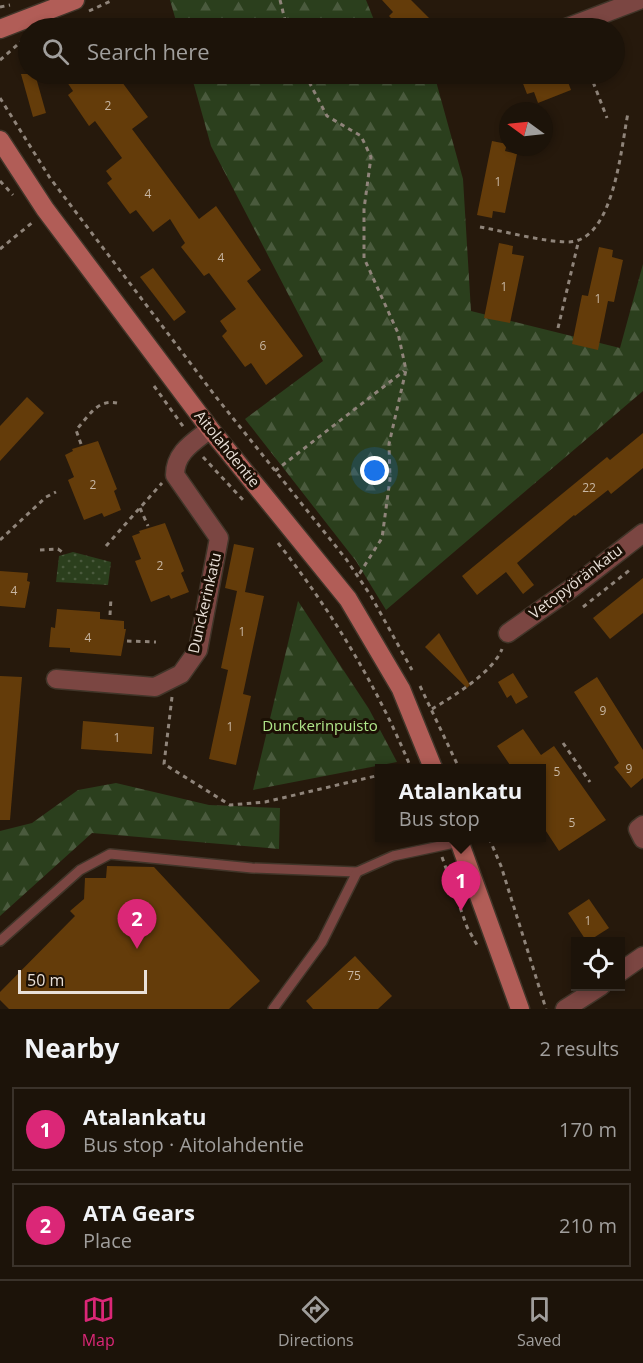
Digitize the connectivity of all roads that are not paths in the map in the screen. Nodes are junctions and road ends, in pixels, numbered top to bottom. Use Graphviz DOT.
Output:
graph roads {
  1 [pos="75,0"];
  2 [pos="639,0"];
  3 [pos="28,18"];
  4 [pos="592,18"];
  5 [pos="18,22"];
  6 [pos="0,29"];
  7 [pos="0,140"];
  8 [pos="210,429"];
  9 [pos="643,532"];
  10 [pos="508,633"];
  11 [pos="56,679"];
  12 [pos="432,764"];
  13 [pos="643,825"];
  14 [pos="643,839"];
  15 [pos="452,842"];
  16 [pos="460,842"];
  17 [pos="357,872"];
  18 [pos="0,941"];
  19 [pos="643,956"];
  20 [pos="625,969"];
  21 [pos="594,991"];
  22 [pos="273,1009"];
  23 [pos="520,1009"];
  24 [pos="565,1009"];
  1 -- 3 [label="main road"];
  2 -- 4 [label="street"];
  5 -- 6 [label="main road"];
  7 -- 8 [label="main road, Aitolahdentie"];
  8 -- 11 [label="street, Dunckerinkatu"];
  8 -- 12 [label="main road, Aitolahdentie"];
  9 -- 10 [label="street, Vetopyöränkatu"];
  13 -- 14 [label="street"];
  15 -- 17 [label="lane"];
  16 -- 23 [label="main road"];
  17 -- 18 [label="lane"];
  17 -- 22 [label="lane"];
  19 -- 20 [label="street"];
  21 -- 24 [label="street"];
}
